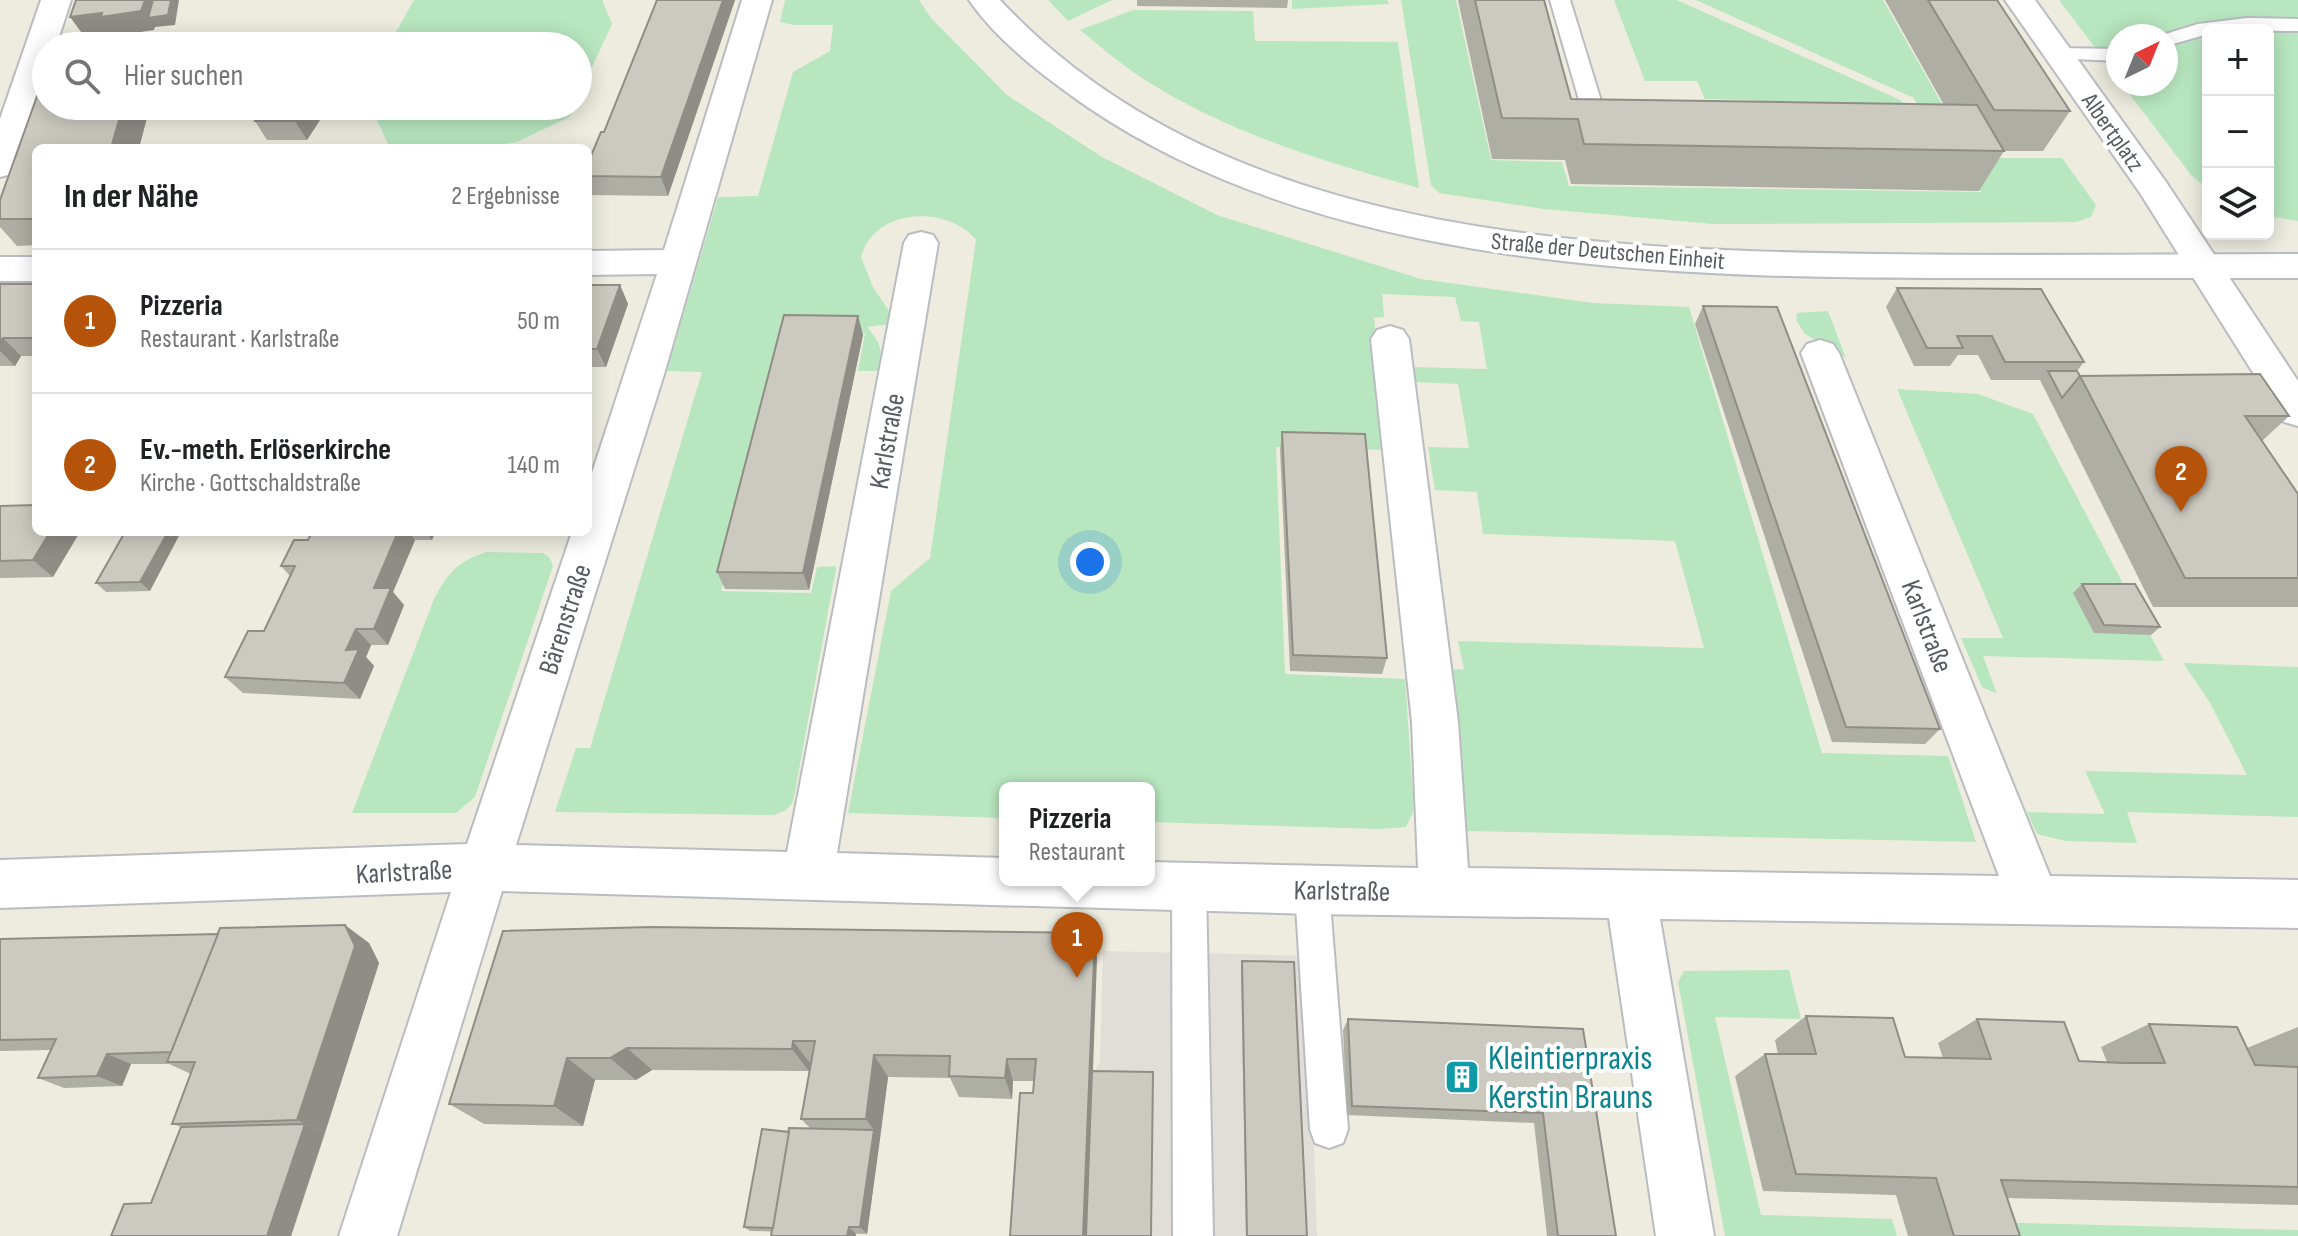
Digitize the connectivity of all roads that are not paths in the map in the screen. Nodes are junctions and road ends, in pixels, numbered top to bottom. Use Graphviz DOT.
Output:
graph roads {
  1 [pos="56,0"];
  2 [pos="757,0"];
  3 [pos="984,0"];
  4 [pos="1560,0"];
  5 [pos="2020,0"];
  6 [pos="2298,25"];
  7 [pos="45,32"];
  8 [pos="2178,36"];
  9 [pos="2058,54"];
  10 [pos="2106,55"];
  11 [pos="32,72"];
  12 [pos="1627,125"];
  13 [pos="0,167"];
  14 [pos="921,243"];
  15 [pos="678,262"];
  16 [pos="592,263"];
  17 [pos="2203,266"];
  18 [pos="2298,266"];
  19 [pos="0,269"];
  20 [pos="32,269"];
  21 [pos="1390,339"];
  22 [pos="1820,353"];
  23 [pos="2298,412"];
  24 [pos="592,535"];
  25 [pos="592,536"];
  26 [pos="487,867"];
  27 [pos="808,874"];
  28 [pos="999,880"];
  29 [pos="0,884"];
  30 [pos="1155,885"];
  31 [pos="1189,886"];
  32 [pos="1312,890"];
  33 [pos="1444,892"];
  34 [pos="1631,896"];
  35 [pos="2034,900"];
  36 [pos="2298,904"];
  37 [pos="1329,1129"];
  38 [pos="368,1236"];
  39 [pos="1193,1236"];
  40 [pos="1685,1236"];
  1 -- 7 [label="street"];
  2 -- 15 [label="street, Bärenstraße"];
  3 -- 17 [label="street, Straße der Deutschen Einheit"];
  4 -- 12 [label="lane"];
  5 -- 9 [label="street, Albertplatz"];
  6 -- 8 [label="lane"];
  9 -- 10 [label="lane"];
  9 -- 17 [label="street, Albertplatz"];
  11 -- 13 [label="street"];
  14 -- 27 [label="street, Karlstraße"];
  15 -- 16 [label="street"];
  15 -- 24 [label="street, Bärenstraße"];
  17 -- 18 [label="street, Straße der Deutschen Einheit"];
  17 -- 23 [label="street, Albertplatz"];
  19 -- 20 [label="street"];
  21 -- 33 [label="street"];
  22 -- 35 [label="street, Karlstraße"];
  25 -- 26 [label="street, Bärenstraße"];
  26 -- 27 [label="street, Karlstraße"];
  26 -- 29 [label="street, Karlstraße"];
  26 -- 38 [label="street, Bärenstraße"];
  27 -- 28 [label="street, Karlstraße"];
  30 -- 31 [label="street, Karlstraße"];
  31 -- 32 [label="street, Karlstraße"];
  31 -- 39 [label="lane"];
  32 -- 33 [label="street, Karlstraße"];
  32 -- 37 [label="lane"];
  33 -- 34 [label="street, Karlstraße"];
  34 -- 35 [label="street, Karlstraße"];
  34 -- 40 [label="street"];
  35 -- 36 [label="street, Karlstraße"];
}
